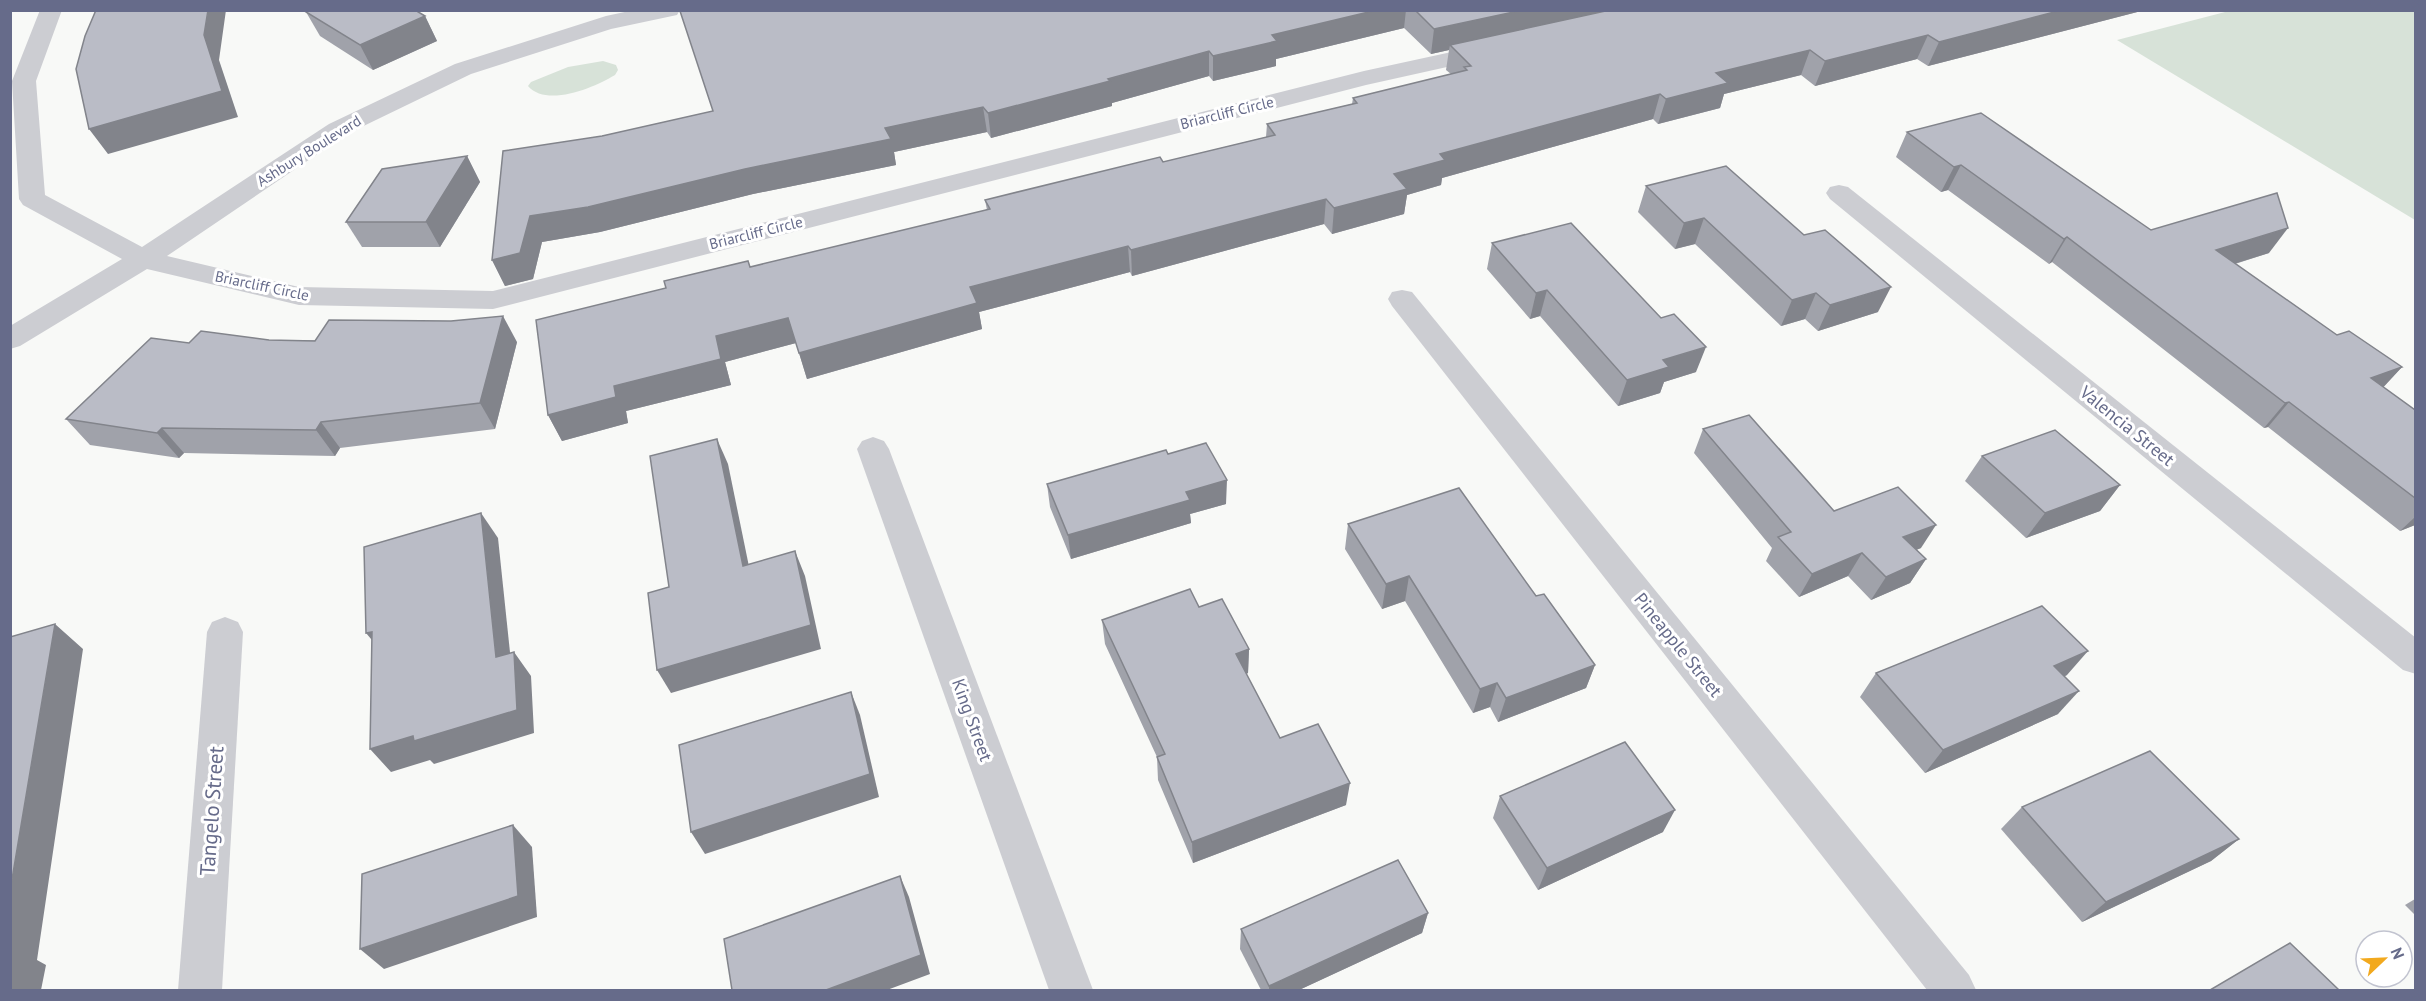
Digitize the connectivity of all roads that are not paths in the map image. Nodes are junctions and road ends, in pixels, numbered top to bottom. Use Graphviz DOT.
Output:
graph roads {
  1 [pos="51,10"];
  2 [pos="669,10"];
  3 [pos="1514,46"];
  4 [pos="1839,193"];
  5 [pos="143,258"];
  6 [pos="1402,299"];
  7 [pos="10,339"];
  8 [pos="873,449"];
  9 [pos="225,632"];
  10 [pos="2415,659"];
  11 [pos="200,990"];
  12 [pos="1071,990"];
  13 [pos="1954,990"];
  1 -- 5 [label="street, Briarcliff Circle"];
  2 -- 5 [label="street, Ashbury Boulevard"];
  3 -- 5 [label="street, Briarcliff Circle"];
  4 -- 10 [label="street, Valencia Street"];
  5 -- 7 [label="street, Ashbury Boulevard"];
  6 -- 13 [label="street, Pineapple Street"];
  8 -- 12 [label="street, King Street"];
  9 -- 11 [label="street, Tangelo Street"];
}
